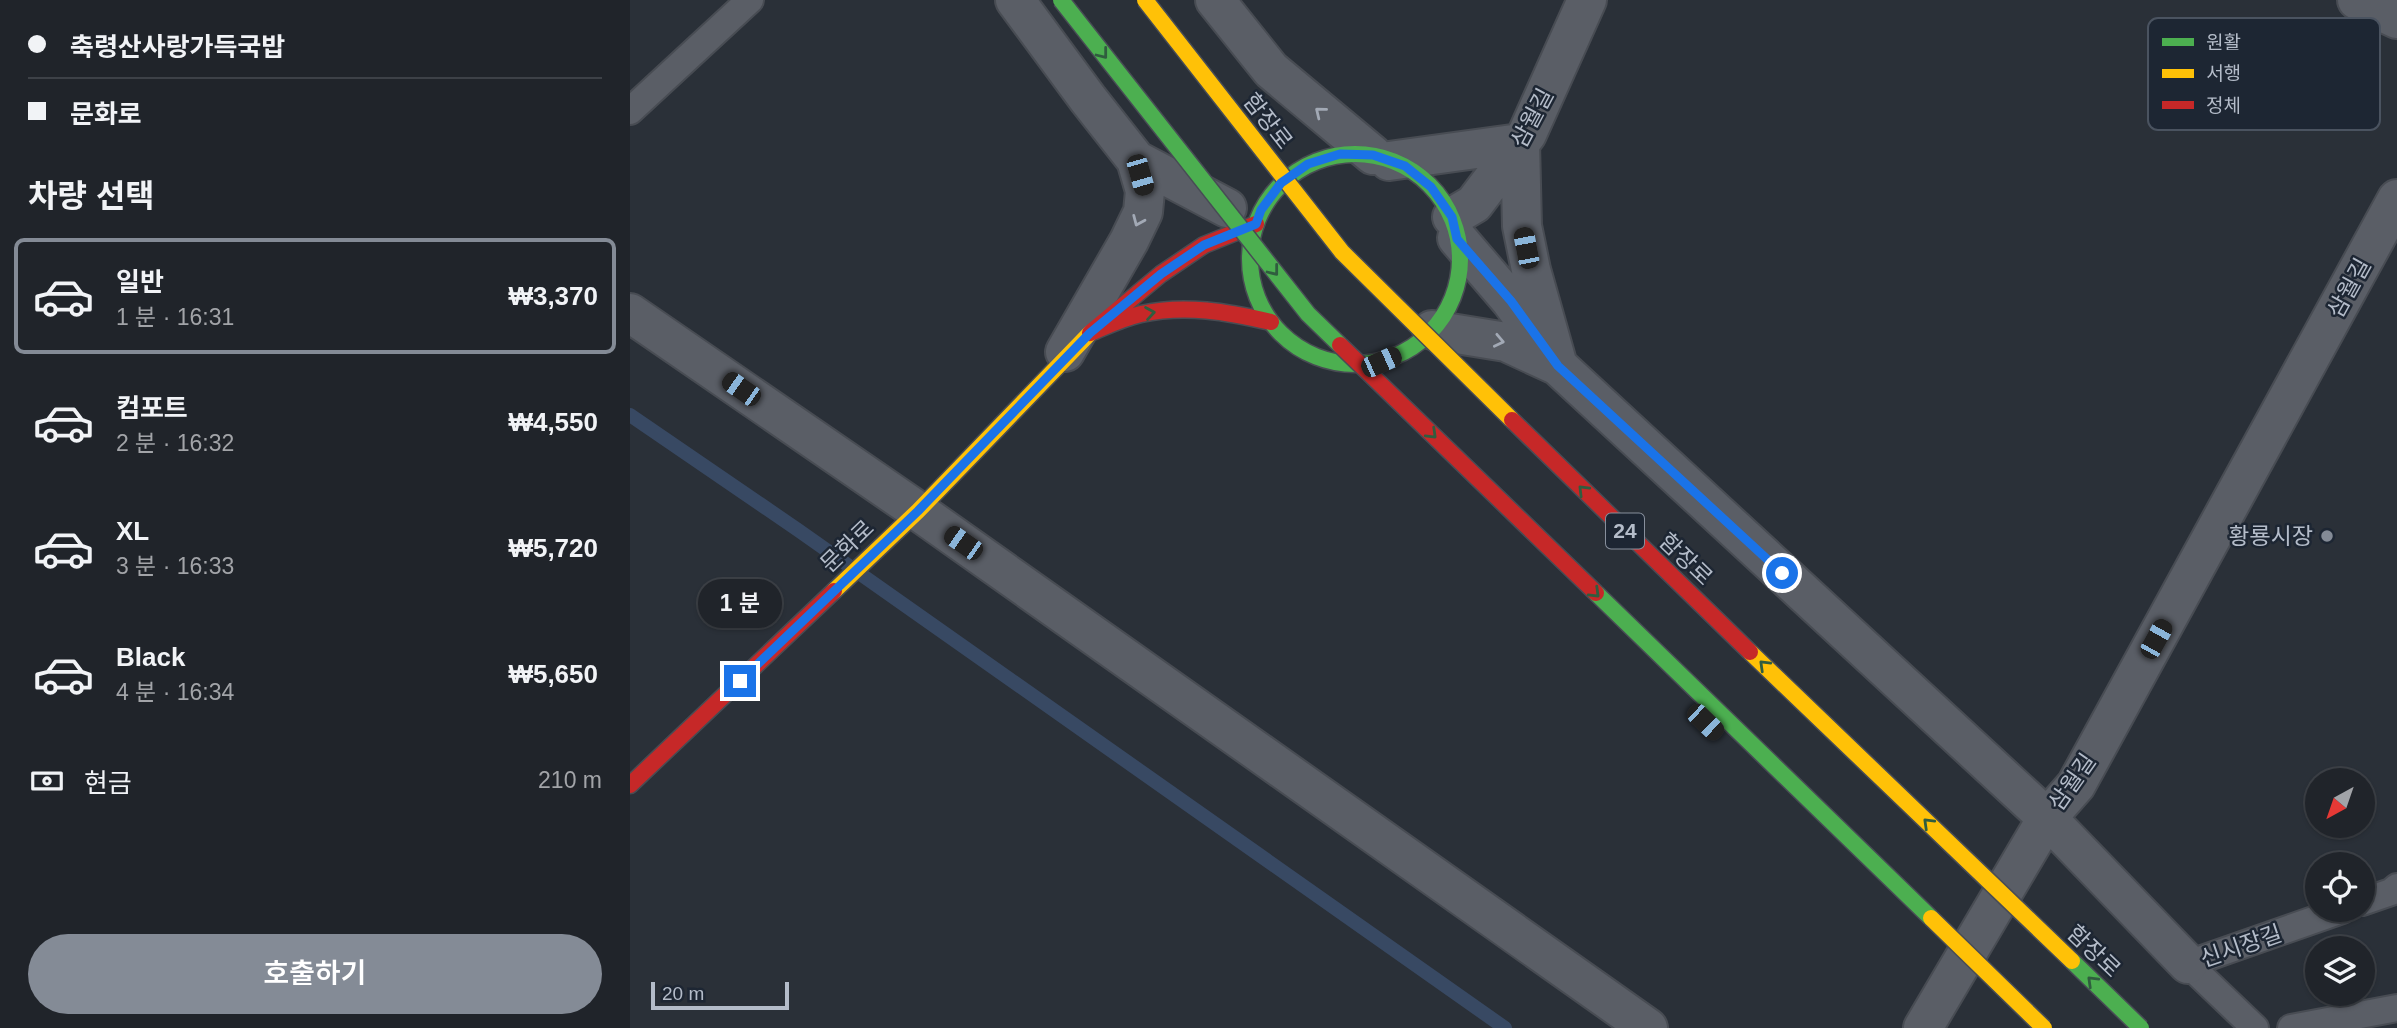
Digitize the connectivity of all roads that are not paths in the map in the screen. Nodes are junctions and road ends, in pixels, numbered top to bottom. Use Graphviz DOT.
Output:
graph roads {
  1 [pos="750,0"];
  2 [pos="1015,0"];
  3 [pos="1061,0"];
  4 [pos="1145,0"];
  5 [pos="1216,0"];
  6 [pos="1587,0"];
  7 [pos="2357,0"];
  8 [pos="2397,19"];
  9 [pos="630,111"];
  10 [pos="1520,144"];
  11 [pos="1381,158"];
  12 [pos="1136,160"];
  13 [pos="2397,200"];
  14 [pos="1256,224"];
  15 [pos="1454,228"];
  16 [pos="630,313"];
  17 [pos="1271,322"];
  18 [pos="1432,330"];
  19 [pos="1090,333"];
  20 [pos="1333,362"];
  21 [pos="1558,366"];
  22 [pos="1055,370"];
  23 [pos="910,517"];
  24 [pos="630,785"];
  25 [pos="2047,818"];
  26 [pos="2397,887"];
  27 [pos="2375,898"];
  28 [pos="2308,922"];
  29 [pos="2188,964"];
  30 [pos="1959,968"];
  31 [pos="2397,1009"];
  32 [pos="1648,1028"];
  33 [pos="1923,1028"];
  34 [pos="2044,1028"];
  35 [pos="2141,1028"];
  36 [pos="2255,1028"];
  37 [pos="2291,1028"];
  1 -- 9 [label="lane"];
  2 -- 12 [label="street"];
  3 -- 34 [label="main road, one-way, bridge"];
  35 -- 4 [label="main road, 함장로 / 24, one-way, bridge"];
  11 -- 5 [label="street, one-way"];
  6 -- 10 [label="street, 삼월길"];
  7 -- 8 [label="street"];
  10 -- 11 [label="street"];
  10 -- 15 [label="street, 삼월길"];
  10 -- 21 [label="street"];
  11 -- 14 [label="main road"];
  11 -- 15 [label="main road"];
  12 -- 14 [label="street"];
  12 -- 22 [label="street, one-way"];
  13 -- 25 [label="street, 삼월길"];
  14 -- 17 [label="main road"];
  14 -- 19 [label="main road, 문화로"];
  15 -- 18 [label="main road"];
  15 -- 21 [label="street"];
  16 -- 23 [label="street"];
  19 -- 17 [label="main road, one-way"];
  17 -- 20 [label="main road"];
  18 -- 20 [label="main road"];
  18 -- 21 [label="street, one-way"];
  19 -- 22 [label="main road, 문화로"];
  20 -- 30 [label="street"];
  21 -- 25 [label="street, 삼월길"];
  22 -- 23 [label="main road, 문화로"];
  23 -- 24 [label="main road, 문화로"];
  23 -- 32 [label="street"];
  25 -- 29 [label="street"];
  25 -- 30 [label="street"];
  26 -- 27 [label="lane"];
  28 -- 29 [label="lane, 신시장길"];
  29 -- 36 [label="lane, 신시장길"];
  30 -- 33 [label="street"];
  31 -- 37 [label="lane"];
}
